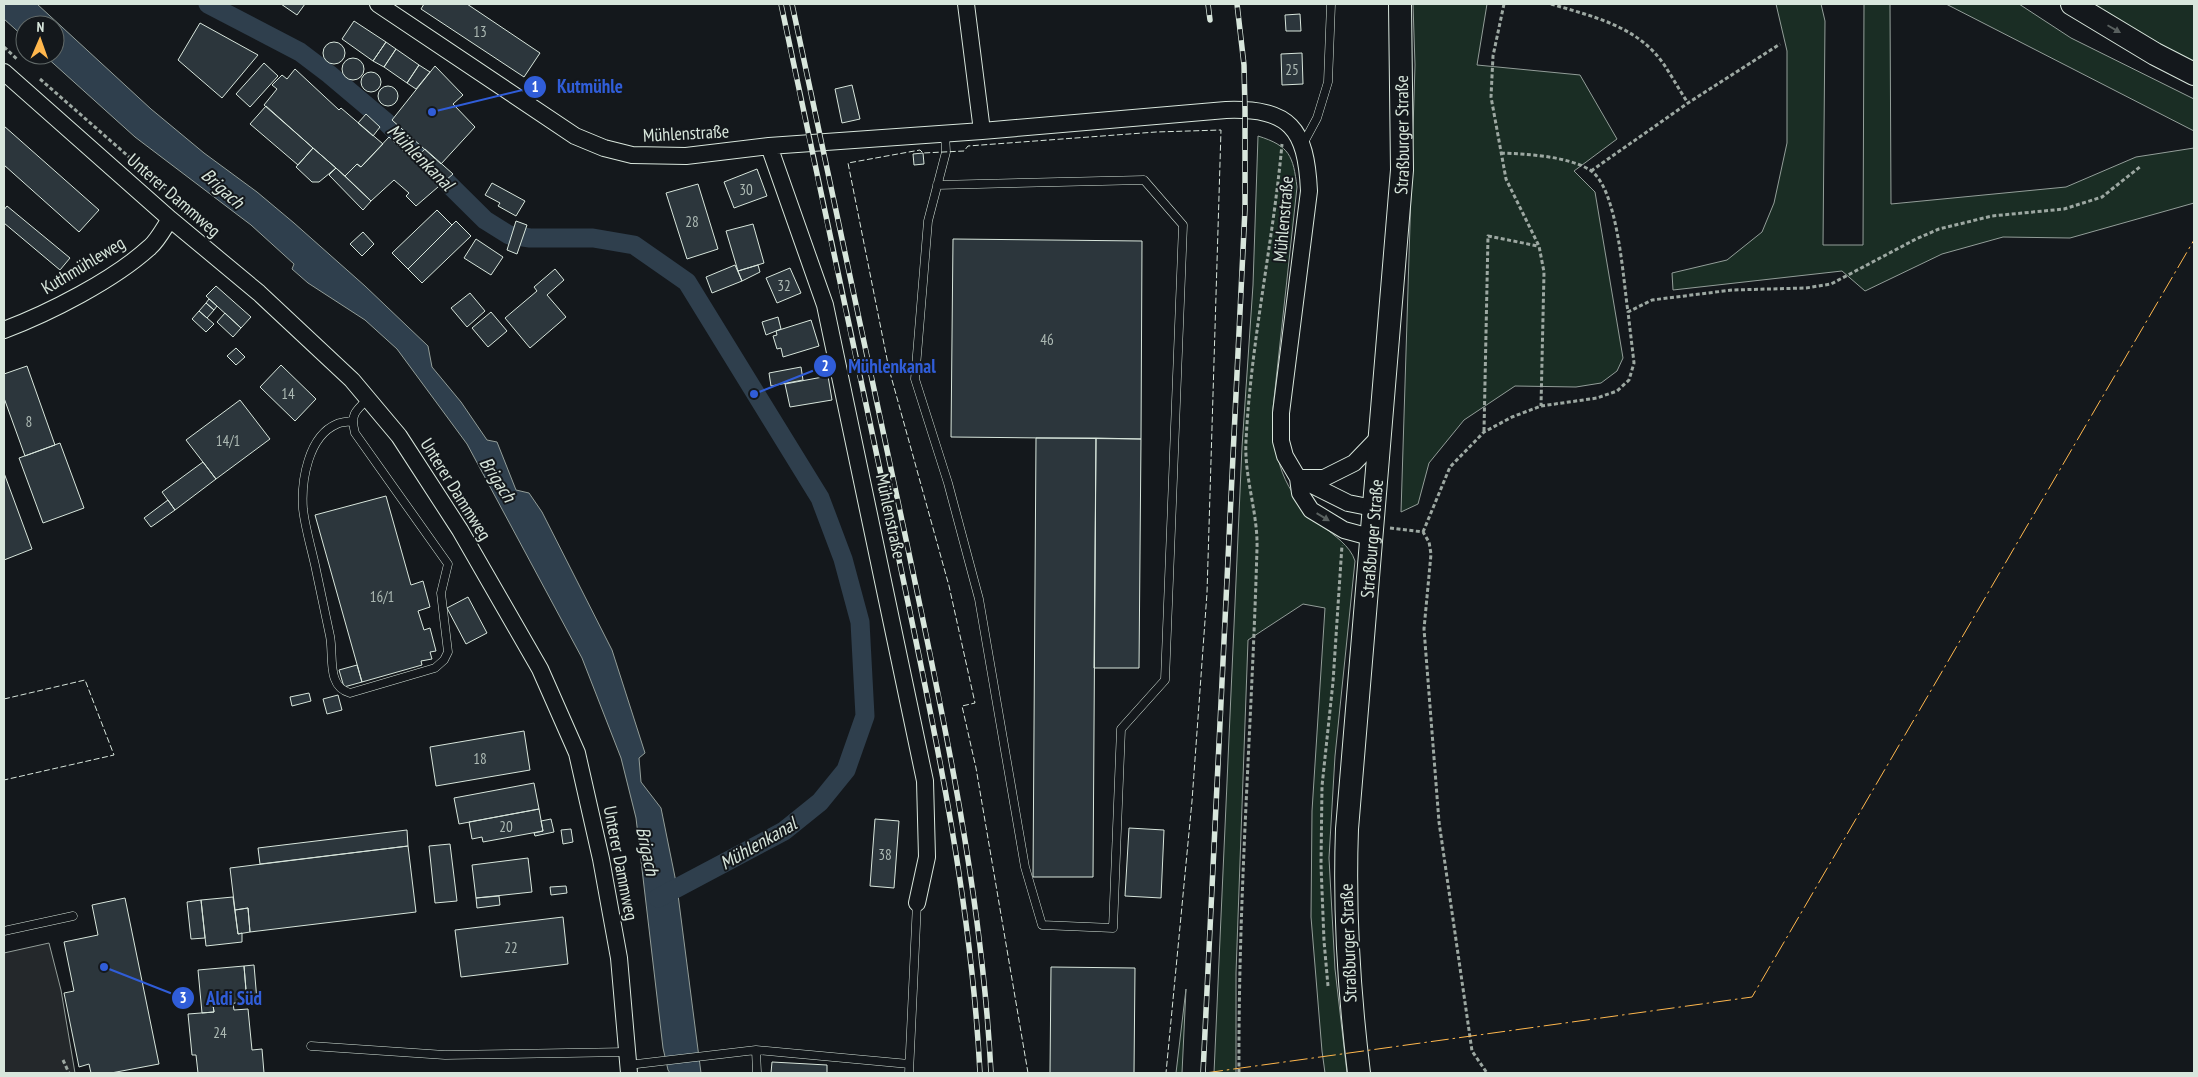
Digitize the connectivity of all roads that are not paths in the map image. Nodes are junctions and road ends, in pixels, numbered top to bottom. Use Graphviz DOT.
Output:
graph roads {
  1 [pos="378,4"];
  2 [pos="966,4"];
  3 [pos="1331,4"];
  4 [pos="1400,4"];
  5 [pos="2072,4"];
  6 [pos="4,72"];
  7 [pos="2194,74"];
  8 [pos="982,131"];
  9 [pos="945,134"];
  10 [pos="1303,144"];
  11 [pos="769,146"];
  12 [pos="937,185"];
  13 [pos="170,219"];
  14 [pos="4,330"];
  15 [pos="368,399"];
  16 [pos="352,421"];
  17 [pos="1380,436"];
  18 [pos="1298,478"];
  19 [pos="1371,524"];
  20 [pos="917,903"];
  21 [pos="73,916"];
  22 [pos="4,931"];
  23 [pos="312,1046"];
  24 [pos="756,1050"];
  25 [pos="632,1064"];
  26 [pos="909,1064"];
  27 [pos="757,1073"];
  28 [pos="909,1073"];
  29 [pos="1359,1073"];
  1 -- 11 [label="street, Mühlenstraße"];
  2 -- 8 [label="street"];
  3 -- 10 [label="lane"];
  4 -- 17 [label="main road, Straßburger Straße"];
  5 -- 7 [label="main road, one-way"];
  6 -- 13 [label="street, Unterer Dammweg"];
  8 -- 9 [label="street, Mühlenstraße"];
  8 -- 10 [label="street, Mühlenstraße"];
  9 -- 11 [label="street, Mühlenstraße"];
  9 -- 12 [label="lane"];
  10 -- 18 [label="street, Mühlenstraße"];
  11 -- 20 [label="street, Mühlenstraße"];
  12 -- 12 [label="lane"];
  13 -- 14 [label="street, Kuthmühleweg"];
  13 -- 15 [label="street, Unterer Dammweg"];
  15 -- 16 [label="lane"];
  15 -- 25 [label="street, Unterer Dammweg"];
  16 -- 16 [label="lane"];
  17 -- 18 [label="street"];
  17 -- 19 [label="main road, Straßburger Straße"];
  18 -- 19 [label="street"];
  18 -- 19 [label="street, Mühlenstraße, one-way"];
  19 -- 29 [label="main road, Straßburger Straße"];
  20 -- 26 [label="lane"];
  21 -- 22 [label="lane"];
  23 -- 25 [label="lane"];
  24 -- 25 [label="lane"];
  24 -- 26 [label="lane"];
  24 -- 27 [label="lane"];
  26 -- 28 [label="lane"];
}
